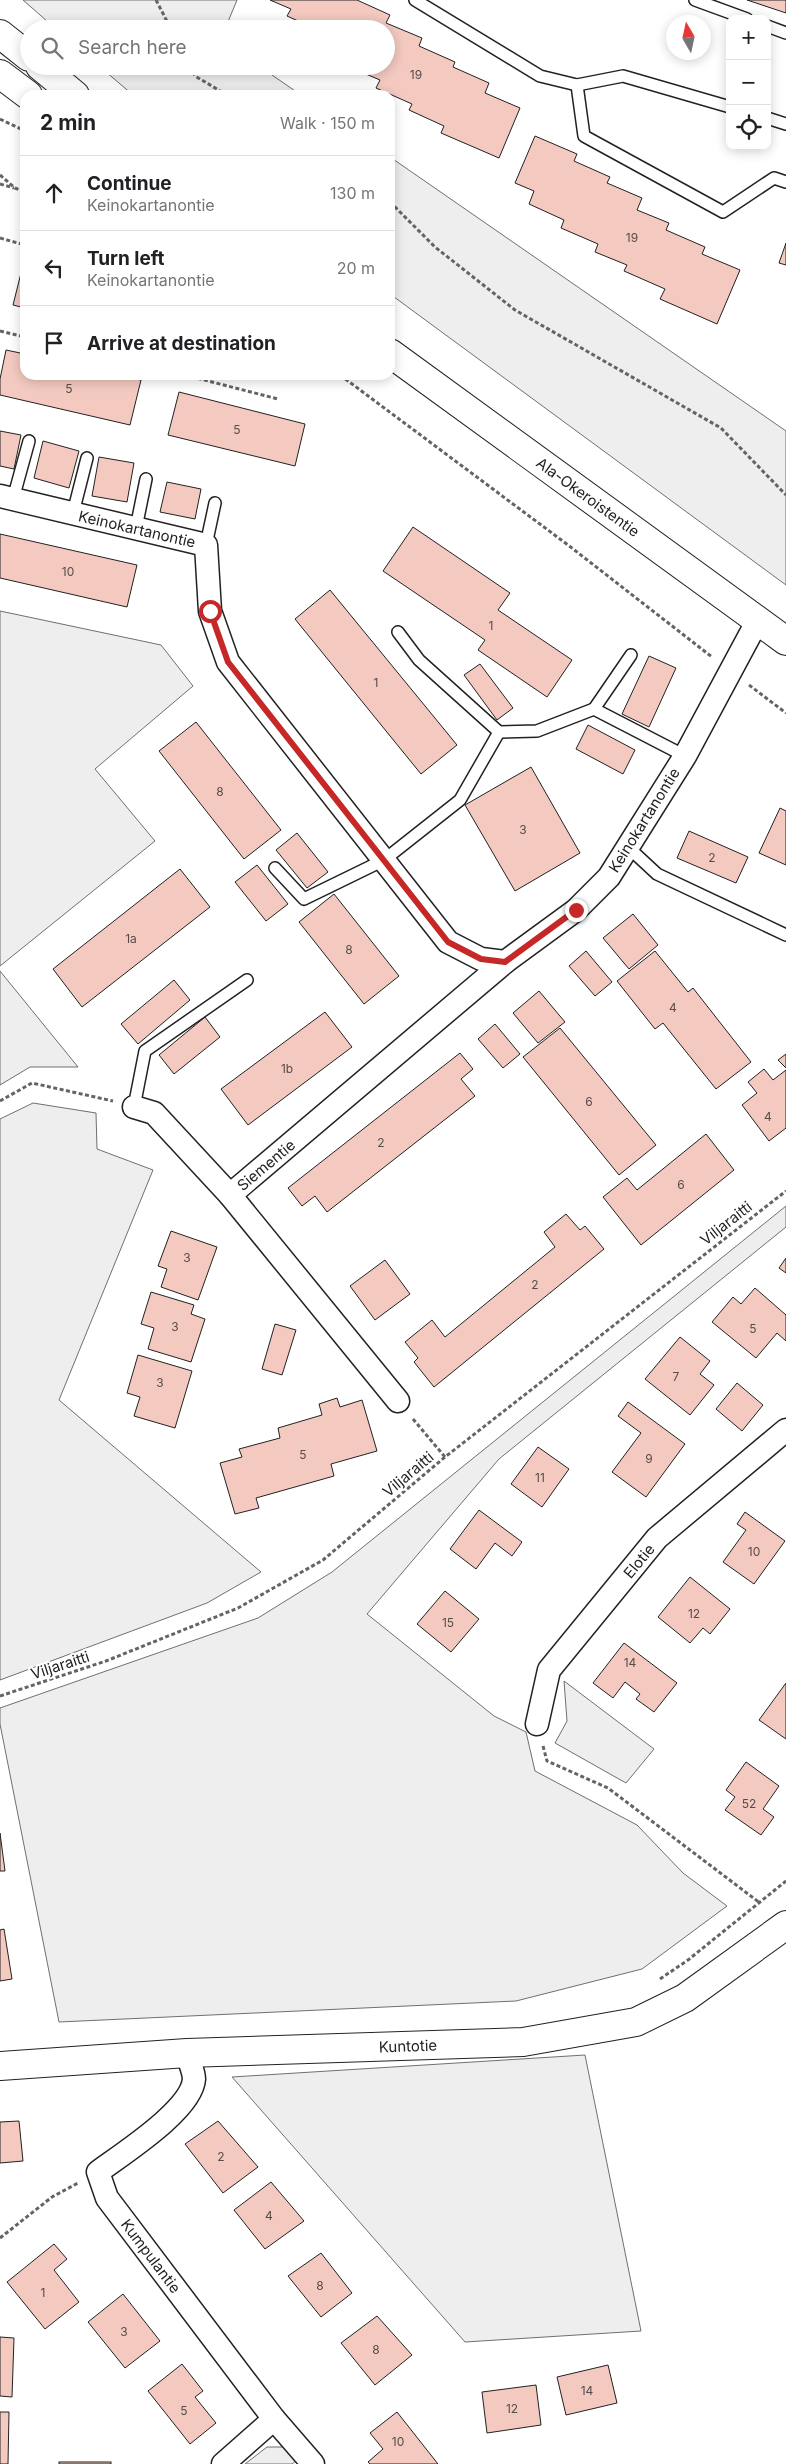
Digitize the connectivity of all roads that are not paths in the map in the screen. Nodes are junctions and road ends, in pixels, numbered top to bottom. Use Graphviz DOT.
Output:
graph roads {
  1 [pos="415,0"];
  2 [pos="695,0"];
  3 [pos="736,15"];
  4 [pos="771,27"];
  5 [pos="786,33"];
  6 [pos="0,34"];
  7 [pos="20,51"];
  8 [pos="0,74"];
  9 [pos="51,75"];
  10 [pos="577,85"];
  11 [pos="21,90"];
  12 [pos="69,90"];
  13 [pos="726,106"];
  14 [pos="771,119"];
  15 [pos="786,124"];
  16 [pos="786,182"];
  17 [pos="395,357"];
  18 [pos="29,440"];
  19 [pos="88,458"];
  20 [pos="146,479"];
  21 [pos="7,497"];
  22 [pos="215,503"];
  23 [pos="73,513"];
  24 [pos="136,528"];
  25 [pos="206,545"];
  26 [pos="758,620"];
  27 [pos="398,632"];
  28 [pos="786,640"];
  29 [pos="631,655"];
  30 [pos="594,709"];
  31 [pos="499,732"];
  32 [pos="685,756"];
  33 [pos="628,848"];
  34 [pos="384,860"];
  35 [pos="275,868"];
  36 [pos="786,935"];
  37 [pos="505,962"];
  38 [pos="247,980"];
  39 [pos="134,1107"];
  40 [pos="230,1195"];
  41 [pos="398,1401"];
  42 [pos="786,1430"];
  43 [pos="537,1724"];
  44 [pos="786,1925"];
  45 [pos="187,2053"];
  46 [pos="0,2066"];
  47 [pos="274,2419"];
  48 [pos="223,2464"];
  49 [pos="313,2464"];
  1 -- 10 [label="lane"];
  2 -- 3 [label="lane"];
  4 -- 5 [label="lane"];
  6 -- 7 [label="street"];
  8 -- 11 [label="street"];
  9 -- 12 [label="street"];
  10 -- 13 [label="lane"];
  10 -- 16 [label="lane"];
  14 -- 15 [label="lane"];
  17 -- 26 [label="street, Ala-Okeroistentie"];
  18 -- 21 [label="lane"];
  19 -- 23 [label="lane"];
  20 -- 24 [label="lane"];
  21 -- 23 [label="street, Keinokartanontie"];
  22 -- 25 [label="lane"];
  23 -- 24 [label="street, Keinokartanontie"];
  24 -- 25 [label="street, Keinokartanontie"];
  25 -- 34 [label="street, Keinokartanontie"];
  26 -- 28 [label="street, Ala-Okeroistentie"];
  26 -- 32 [label="street, Keinokartanontie"];
  27 -- 31 [label="lane"];
  29 -- 30 [label="lane"];
  30 -- 31 [label="lane"];
  30 -- 32 [label="lane"];
  31 -- 34 [label="lane"];
  32 -- 33 [label="street, Keinokartanontie"];
  33 -- 36 [label="lane"];
  33 -- 37 [label="street, Keinokartanontie"];
  34 -- 35 [label="lane"];
  34 -- 37 [label="street, Keinokartanontie"];
  37 -- 40 [label="street, Siementie"];
  38 -- 39 [label="lane"];
  39 -- 40 [label="street"];
  40 -- 41 [label="street, Siementie"];
  42 -- 43 [label="street, Elotie"];
  44 -- 45 [label="street, Kuntotie"];
  45 -- 46 [label="street, Kuntotie"];
  45 -- 47 [label="street, Kumpulantie"];
  47 -- 48 [label="street"];
  47 -- 49 [label="street, Kumpulantie"];
}
